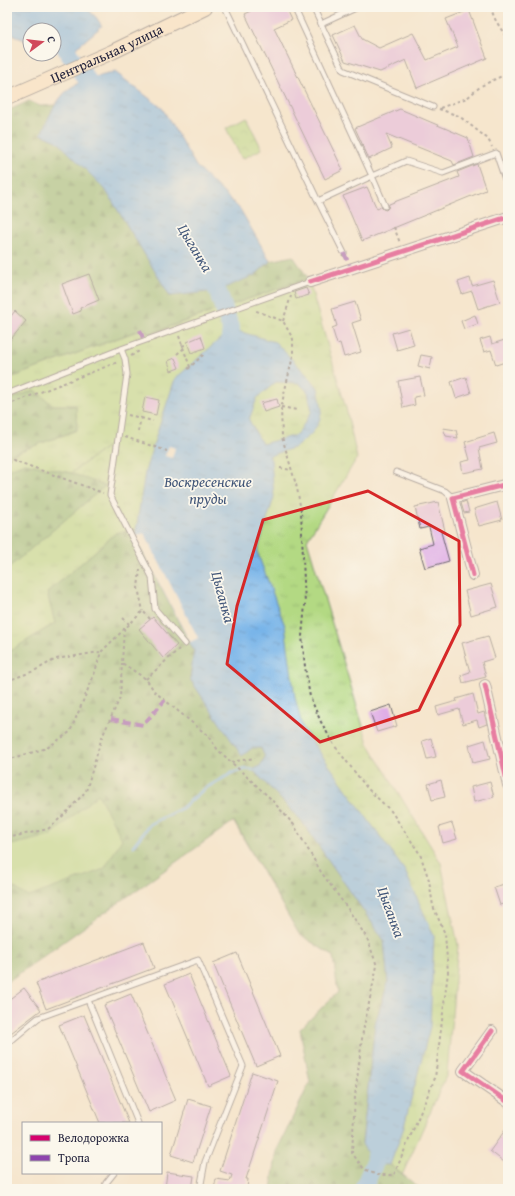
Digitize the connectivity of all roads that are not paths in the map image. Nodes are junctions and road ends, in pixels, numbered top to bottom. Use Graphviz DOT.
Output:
graph roads {
  1 [pos="205,7"];
  2 [pos="225,7"];
  3 [pos="294,7"];
  4 [pos="313,7"];
  5 [pos="358,7"];
  6 [pos="321,24"];
  7 [pos="7,98"];
  8 [pos="436,108"];
  9 [pos="372,176"];
  10 [pos="508,188"];
  11 [pos="318,201"];
  12 [pos="385,206"];
  13 [pos="508,217"];
  14 [pos="344,253"];
  15 [pos="310,282"];
  16 [pos="121,349"];
  17 [pos="7,394"];
  18 [pos="396,472"];
  19 [pos="508,484"];
  20 [pos="453,498"];
  21 [pos="473,575"];
  22 [pos="185,644"];
  23 [pos="485,685"];
  24 [pos="508,784"];
  25 [pos="88,1000"];
  26 [pos="492,1032"];
  27 [pos="7,1044"];
  28 [pos="508,1102"];
  29 [pos="138,1122"];
  30 [pos="113,1174"];
  31 [pos="104,1189"];
  32 [pos="200,1189"];
  1 -- 7 [label="main road, Центральная улица"];
  2 -- 11 [label="lane"];
  3 -- 9 [label="lane"];
  4 -- 6 [label="lane"];
  5 -- 6 [label="lane"];
  6 -- 8 [label="lane"];
  9 -- 10 [label="lane"];
  9 -- 11 [label="lane"];
  9 -- 12 [label="lane"];
  11 -- 14 [label="lane"];
  13 -- 15 [label="street"];
  15 -- 16 [label="lane"];
  16 -- 17 [label="lane"];
  16 -- 22 [label="lane"];
  18 -- 20 [label="lane"];
  19 -- 20 [label="street"];
  20 -- 21 [label="street"];
  23 -- 24 [label="street"];
  25 -- 27 [label="lane"];
  25 -- 29 [label="lane"];
  25 -- 32 [label="lane"];
  26 -- 28 [label="street"];
  30 -- 31 [label="lane"];
}
